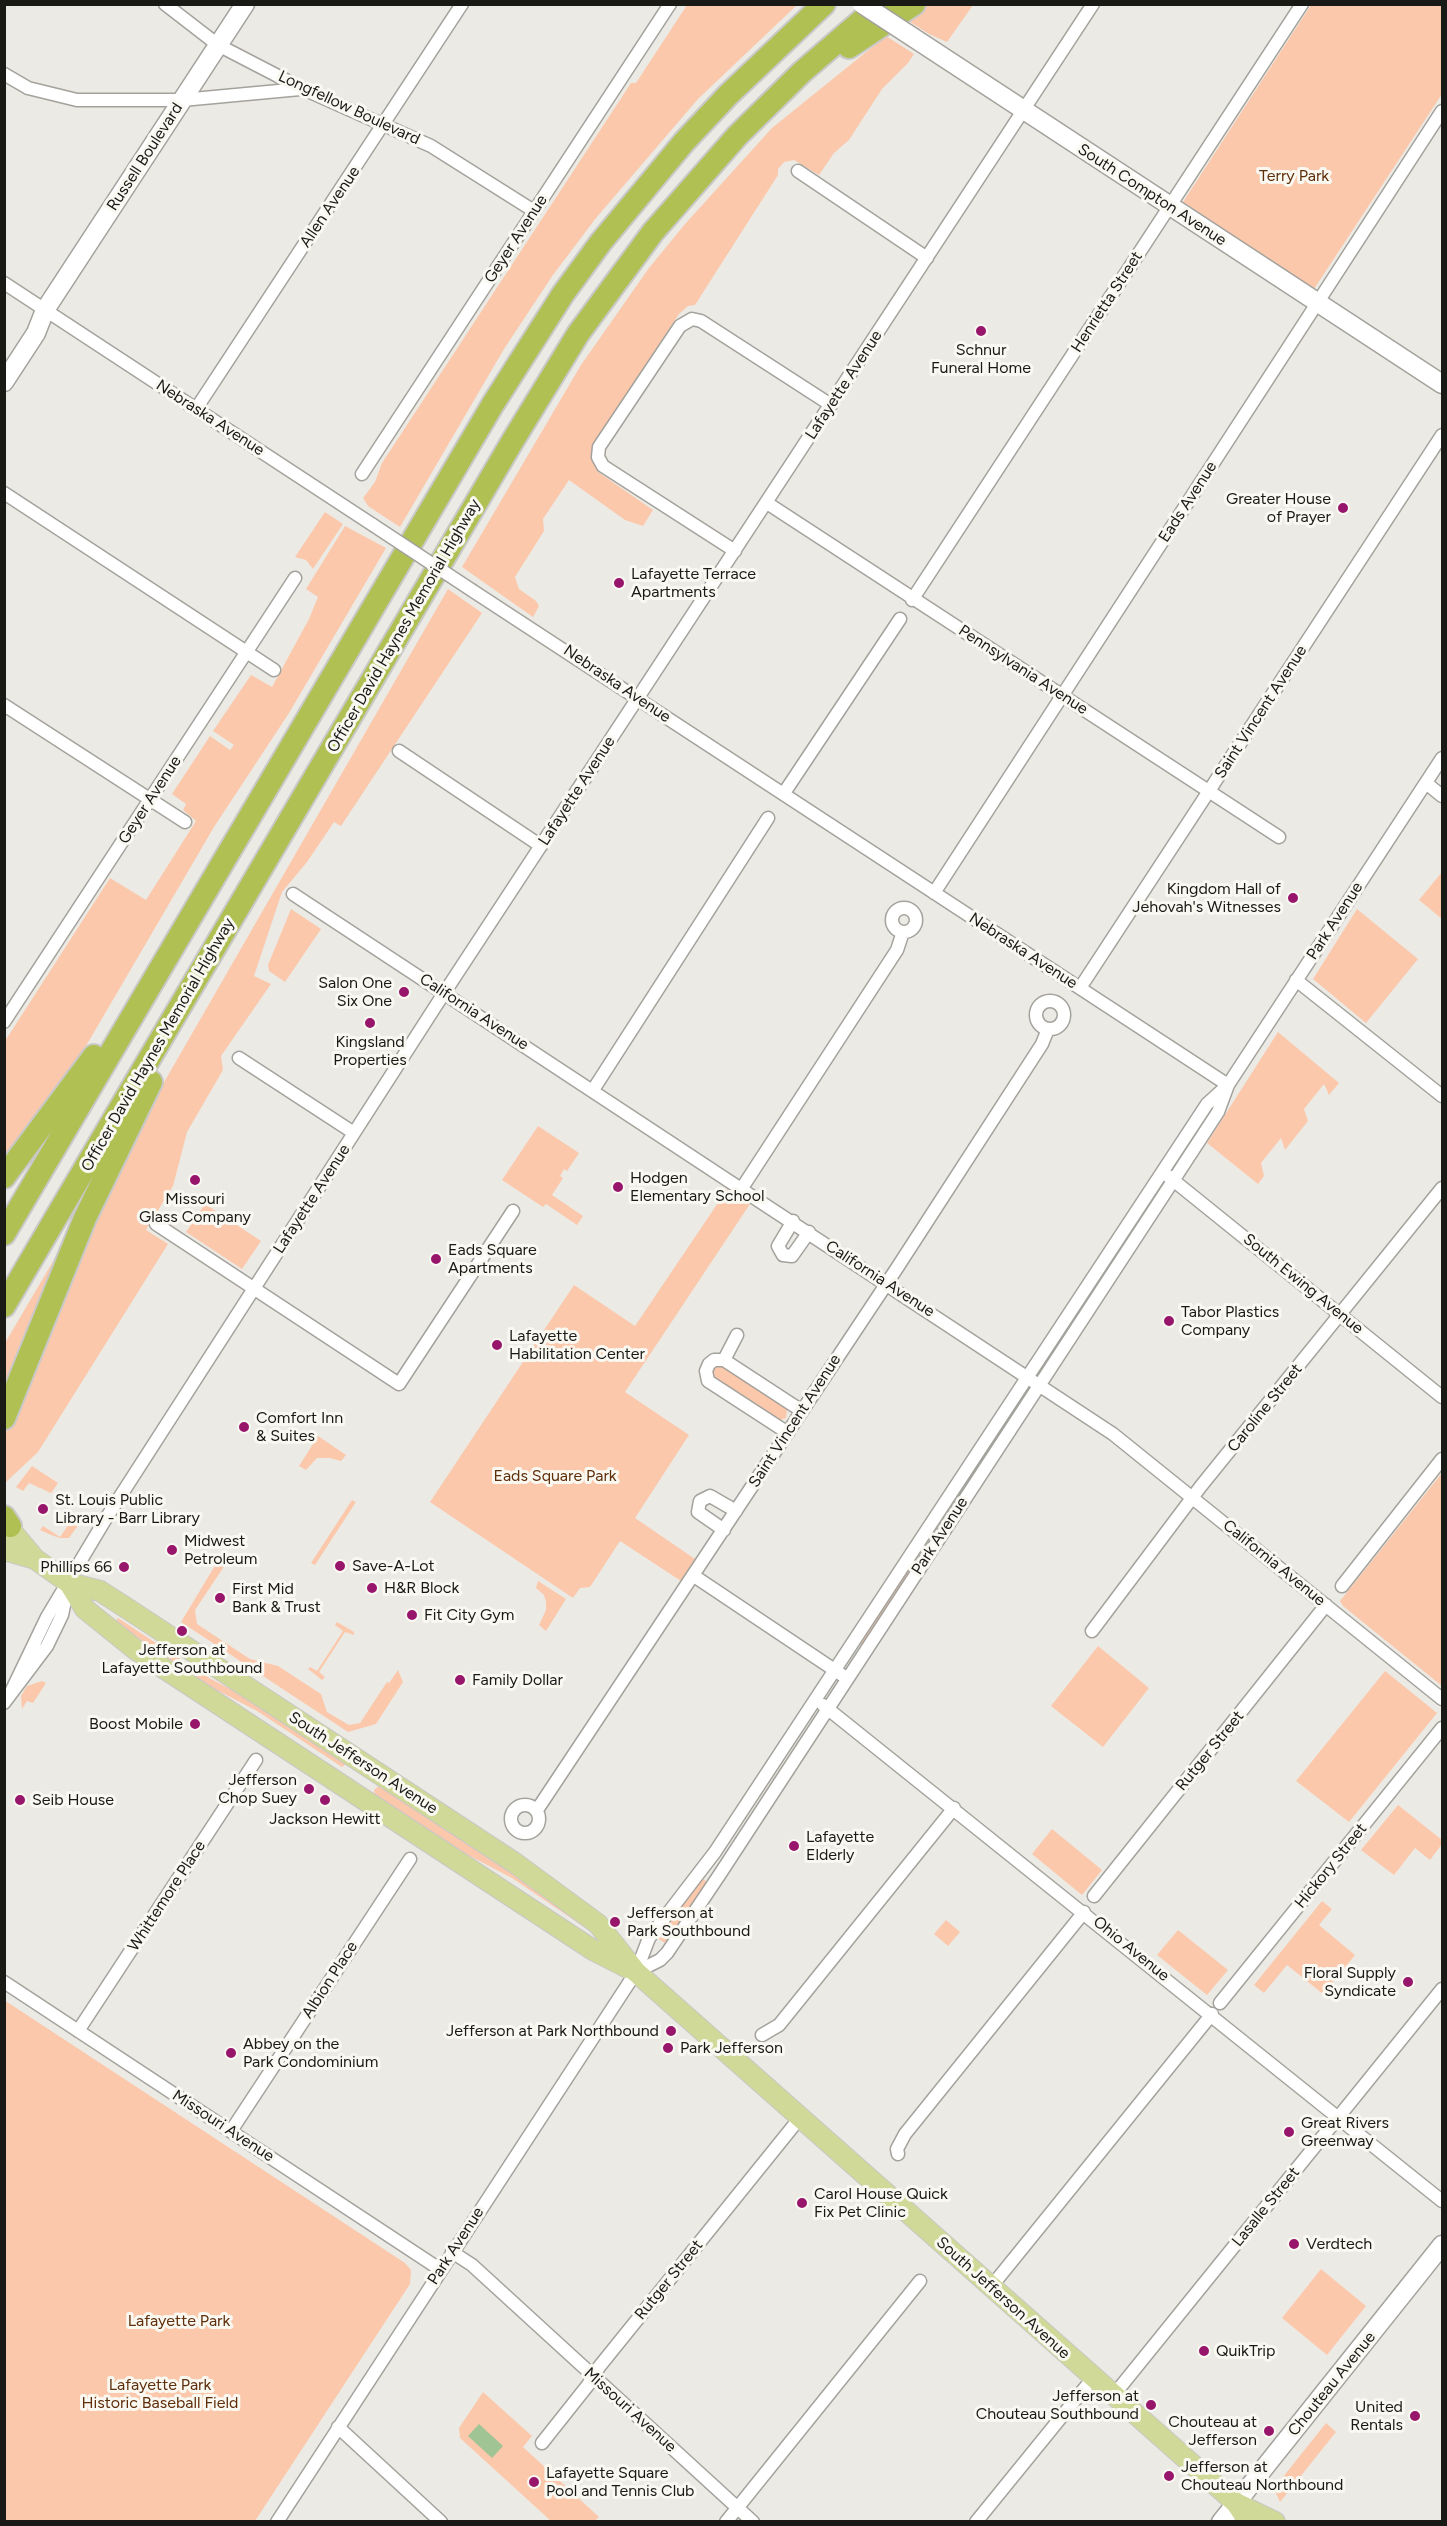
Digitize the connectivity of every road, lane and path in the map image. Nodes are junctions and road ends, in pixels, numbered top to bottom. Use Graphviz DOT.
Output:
graph roads {
  1 [pos="165,4"];
  2 [pos="244,4"];
  3 [pos="462,4"];
  4 [pos="670,4"];
  5 [pos="824,4"];
  6 [pos="862,4"];
  7 [pos="880,4"];
  8 [pos="914,4"];
  9 [pos="1093,4"];
  10 [pos="1302,4"];
  11 [pos="218,45"];
  12 [pos="802,72"];
  13 [pos="4,74"];
  14 [pos="301,88"];
  15 [pos="182,100"];
  16 [pos="1024,110"];
  17 [pos="1443,111"];
  18 [pos="385,124"];
  19 [pos="798,171"];
  20 [pos="1170,207"];
  21 [pos="534,211"];
  22 [pos="927,258"];
  23 [pos="4,283"];
  24 [pos="1317,302"];
  25 [pos="45,310"];
  26 [pos="4,360"];
  27 [pos="4,382"];
  28 [pos="1443,384"];
  29 [pos="831,405"];
  30 [pos="196,409"];
  31 [pos="1443,435"];
  32 [pos="362,474"];
  33 [pos="4,493"];
  34 [pos="767,503"];
  35 [pos="735,551"];
  36 [pos="295,578"];
  37 [pos="912,600"];
  38 [pos="900,619"];
  39 [pos="247,652"];
  40 [pos="273,670"];
  41 [pos="1062,695"];
  42 [pos="638,699"];
  43 [pos="4,705"];
  44 [pos="399,751"];
  45 [pos="1443,758"];
  46 [pos="1426,783"];
  47 [pos="1209,792"];
  48 [pos="784,793"];
  49 [pos="1443,796"];
  50 [pos="150,800"];
  51 [pos="768,818"];
  52 [pos="185,822"];
  53 [pos="1279,837"];
  54 [pos="541,846"];
  55 [pos="934,893"];
  56 [pos="293,894"];
  57 [pos="903,932"];
  58 [pos="1296,980"];
  59 [pos="1080,988"];
  60 [pos="445,993"];
  61 [pos="178,1010"];
  62 [pos="4,1022"];
  63 [pos="1048,1029"];
  64 [pos="124,1030"];
  65 [pos="239,1058"];
  66 [pos="1228,1085"];
  67 [pos="593,1089"];
  68 [pos="1443,1096"];
  69 [pos="354,1133"];
  70 [pos="1162,1172"];
  71 [pos="4,1177"];
  72 [pos="1173,1180"];
  73 [pos="742,1188"];
  74 [pos="1443,1188"];
  75 [pos="513,1211"];
  76 [pos="793,1221"];
  77 [pos="156,1224"];
  78 [pos="809,1232"];
  79 [pos="4,1234"];
  80 [pos="887,1283"];
  81 [pos="254,1288"];
  82 [pos="4,1306"];
  83 [pos="1340,1315"];
  84 [pos="736,1335"];
  85 [pos="724,1360"];
  86 [pos="1028,1377"];
  87 [pos="1039,1384"];
  88 [pos="1443,1398"];
  89 [pos="802,1411"];
  90 [pos="4,1418"];
  91 [pos="788,1433"];
  92 [pos="1443,1459"];
  93 [pos="1192,1497"];
  94 [pos="736,1511"];
  95 [pos="6,1522"];
  96 [pos="724,1530"];
  97 [pos="4,1550"];
  98 [pos="35,1559"];
  99 [pos="694,1576"];
  100 [pos="69,1583"];
  101 [pos="1341,1586"];
  102 [pos="1326,1605"];
  103 [pos="1092,1631"];
  104 [pos="842,1675"];
  105 [pos="7,1698"];
  106 [pos="1443,1699"];
  107 [pos="817,1700"];
  108 [pos="828,1708"];
  109 [pos="1443,1728"];
  110 [pos="256,1760"];
  111 [pos="954,1808"];
  112 [pos="537,1810"];
  113 [pos="410,1859"];
  114 [pos="1094,1896"];
  115 [pos="1084,1912"];
  116 [pos="636,1972"];
  117 [pos="4,1982"];
  118 [pos="1443,1989"];
  119 [pos="1220,2003"];
  120 [pos="1212,2014"];
  121 [pos="78,2031"];
  122 [pos="762,2035"];
  123 [pos="1339,2117"];
  124 [pos="799,2119"];
  125 [pos="231,2132"];
  126 [pos="898,2154"];
  127 [pos="1443,2201"];
  128 [pos="1442,2248"];
  129 [pos="452,2252"];
  130 [pos="441,2270"];
  131 [pos="920,2281"];
  132 [pos="991,2287"];
  133 [pos="593,2376"];
  134 [pos="1093,2378"];
  135 [pos="1113,2396"];
  136 [pos="338,2427"];
  137 [pos="542,2443"];
  138 [pos="1236,2503"];
  139 [pos="737,2507"];
  140 [pos="277,2522"];
  141 [pos="441,2522"];
  142 [pos="726,2522"];
  143 [pos="753,2522"];
  144 [pos="975,2522"];
  145 [pos="1221,2522"];
  146 [pos="1249,2522"];
  147 [pos="1275,2522"];
  1 -- 11 [label="street, Longfellow Boulevard"];
  2 -- 11 [label="main road, Russell Boulevard"];
  3 -- 18 [label="street, Allen Avenue"];
  4 -- 21 [label="street, Geyer Avenue"];
  5 -- 64 [label="highway"];
  6 -- 16 [label="main road, South Compton Avenue, bridge"];
  7 -- 12 [label="highway, Officer David Haynes Memorial Highway"];
  8 -- 12 [label="highway"];
  9 -- 16 [label="street, Lafayette Avenue"];
  10 -- 20 [label="street, Henrietta Street"];
  11 -- 14 [label="street, Longfellow Boulevard"];
  11 -- 15 [label="main road, Russell Boulevard"];
  12 -- 61 [label="highway, Officer David Haynes Memorial Highway"];
  13 -- 15 [label="street"];
  14 -- 15 [label="street"];
  14 -- 18 [label="street, Longfellow Boulevard"];
  15 -- 25 [label="main road, Russell Boulevard"];
  16 -- 20 [label="main road, South Compton Avenue"];
  16 -- 22 [label="street, Lafayette Avenue"];
  17 -- 24 [label="street, Eads Avenue"];
  18 -- 21 [label="street, Longfellow Boulevard"];
  18 -- 30 [label="street, Allen Avenue"];
  19 -- 22 [label="street"];
  20 -- 24 [label="main road, South Compton Avenue"];
  20 -- 37 [label="street, Henrietta Street"];
  21 -- 32 [label="street, Geyer Avenue"];
  22 -- 29 [label="street, Lafayette Avenue"];
  23 -- 25 [label="street, Nebraska Avenue"];
  24 -- 28 [label="main road, South Compton Avenue"];
  24 -- 41 [label="street, Eads Avenue"];
  25 -- 26 [label="main road, Russell Boulevard"];
  25 -- 27 [label="main road, Russell Boulevard"];
  25 -- 30 [label="street, Nebraska Avenue"];
  29 -- 34 [label="street, Lafayette Avenue"];
  29 -- 35 [label="street"];
  30 -- 42 [label="street, Nebraska Avenue, bridge"];
  31 -- 47 [label="street, Saint Vincent Avenue"];
  33 -- 39 [label="street"];
  34 -- 35 [label="street, Lafayette Avenue"];
  34 -- 37 [label="street, Pennsylvania Avenue"];
  35 -- 42 [label="street, Lafayette Avenue"];
  36 -- 39 [label="street, Geyer Avenue"];
  37 -- 41 [label="street, Pennsylvania Avenue"];
  38 -- 48 [label="street"];
  39 -- 40 [label="street"];
  39 -- 50 [label="street, Geyer Avenue"];
  41 -- 47 [label="street, Pennsylvania Avenue"];
  41 -- 55 [label="street, Eads Avenue"];
  42 -- 48 [label="street, Nebraska Avenue"];
  42 -- 54 [label="street, Lafayette Avenue"];
  43 -- 50 [label="street"];
  44 -- 54 [label="street"];
  45 -- 46 [label="street, Park Avenue"];
  46 -- 49 [label="street"];
  46 -- 58 [label="street, Park Avenue"];
  47 -- 53 [label="street, Pennsylvania Avenue"];
  47 -- 59 [label="street, Saint Vincent Avenue"];
  48 -- 55 [label="street, Nebraska Avenue"];
  50 -- 52 [label="street"];
  50 -- 62 [label="street, Geyer Avenue"];
  51 -- 67 [label="street"];
  54 -- 60 [label="street, Lafayette Avenue"];
  55 -- 59 [label="street, Nebraska Avenue"];
  56 -- 60 [label="street, California Avenue"];
  57 -- 73 [label="street"];
  58 -- 66 [label="street, Park Avenue"];
  58 -- 68 [label="street"];
  59 -- 66 [label="street, Nebraska Avenue"];
  60 -- 67 [label="street, California Avenue"];
  60 -- 69 [label="street, Lafayette Avenue"];
  61 -- 82 [label="highway, Officer David Haynes Memorial Highway"];
  61 -- 90 [label="highway"];
  63 -- 80 [label="street, Saint Vincent Avenue"];
  64 -- 71 [label="highway"];
  64 -- 79 [label="highway"];
  65 -- 69 [label="street"];
  66 -- 70 [label="street, Park Avenue"];
  66 -- 72 [label="street, Park Avenue"];
  67 -- 73 [label="street, California Avenue"];
  69 -- 81 [label="street, Lafayette Avenue"];
  70 -- 72 [label="street, South Ewing Avenue"];
  70 -- 86 [label="street, Park Avenue"];
  72 -- 83 [label="street, South Ewing Avenue"];
  72 -- 87 [label="street, Park Avenue"];
  73 -- 76 [label="street, California Avenue"];
  74 -- 83 [label="street, Caroline Street"];
  75 -- 81 [label="street"];
  76 -- 78 [label="street, California Avenue"];
  76 -- 78 [label="street"];
  77 -- 81 [label="street"];
  78 -- 80 [label="street, California Avenue"];
  80 -- 86 [label="street, California Avenue"];
  80 -- 89 [label="street, Saint Vincent Avenue"];
  81 -- 100 [label="street, Lafayette Avenue"];
  83 -- 88 [label="street, South Ewing Avenue"];
  83 -- 93 [label="street, Caroline Street"];
  84 -- 85 [label="street"];
  85 -- 89 [label="street"];
  85 -- 91 [label="street"];
  86 -- 87 [label="street, California Avenue"];
  86 -- 104 [label="street, Park Avenue"];
  87 -- 93 [label="street, California Avenue"];
  87 -- 104 [label="street, Park Avenue"];
  89 -- 91 [label="street, Saint Vincent Avenue"];
  91 -- 94 [label="street, Saint Vincent Avenue"];
  92 -- 101 [label="street"];
  93 -- 102 [label="street, California Avenue"];
  93 -- 103 [label="street, Caroline Street"];
  94 -- 96 [label="street, Saint Vincent Avenue"];
  94 -- 96 [label="street"];
  95 -- 98 [label="main road, South Jefferson Avenue"];
  96 -- 99 [label="street, Saint Vincent Avenue"];
  97 -- 98 [label="main road, South Jefferson Avenue"];
  98 -- 100 [label="main road, South Jefferson Avenue"];
  99 -- 104 [label="street"];
  99 -- 112 [label="street, Saint Vincent Avenue"];
  100 -- 105 [label="street, Lafayette Avenue"];
  100 -- 116 [label="main road, South Jefferson Avenue"];
  100 -- 116 [label="main road, South Jefferson Avenue"];
  102 -- 106 [label="street, California Avenue"];
  102 -- 114 [label="street, Rutger Street"];
  104 -- 107 [label="street, Park Avenue"];
  104 -- 108 [label="street, Park Avenue"];
  107 -- 108 [label="street, Ohio Avenue"];
  107 -- 116 [label="street, Park Avenue"];
  108 -- 111 [label="street, Ohio Avenue"];
  108 -- 116 [label="street, Park Avenue"];
  109 -- 119 [label="street, Hickory Street"];
  110 -- 121 [label="street, Whittemore Place"];
  111 -- 115 [label="street, Ohio Avenue"];
  111 -- 122 [label="street"];
  113 -- 125 [label="street, Albion Place"];
  115 -- 120 [label="street, Ohio Avenue"];
  115 -- 126 [label="street"];
  116 -- 124 [label="main road, South Jefferson Avenue"];
  116 -- 129 [label="street, Park Avenue"];
  117 -- 121 [label="street, Missouri Avenue"];
  118 -- 123 [label="street, Lasalle Street"];
  120 -- 123 [label="street, Ohio Avenue"];
  120 -- 132 [label="street"];
  121 -- 125 [label="street, Missouri Avenue"];
  123 -- 127 [label="street, Ohio Avenue"];
  123 -- 135 [label="street, Lasalle Street"];
  124 -- 132 [label="main road, South Jefferson Avenue"];
  124 -- 133 [label="street, Rutger Street"];
  125 -- 130 [label="street, Missouri Avenue"];
  128 -- 138 [label="main road, Chouteau Avenue"];
  129 -- 130 [label="street, Park Avenue"];
  129 -- 133 [label="street, Missouri Avenue"];
  130 -- 136 [label="street, Park Avenue"];
  131 -- 139 [label="street"];
  132 -- 134 [label="main road, South Jefferson Avenue"];
  133 -- 137 [label="street, Rutger Street"];
  133 -- 139 [label="street, Missouri Avenue"];
  134 -- 135 [label="main road, South Jefferson Avenue"];
  134 -- 144 [label="street"];
  135 -- 138 [label="main road, South Jefferson Avenue"];
  136 -- 140 [label="street, Park Avenue"];
  136 -- 141 [label="street"];
  138 -- 145 [label="main road, Chouteau Avenue"];
  138 -- 146 [label="main road, South Jefferson Avenue"];
  138 -- 147 [label="main road, South Jefferson Avenue"];
  139 -- 142 [label="street"];
  139 -- 143 [label="street, Missouri Avenue"];
}
